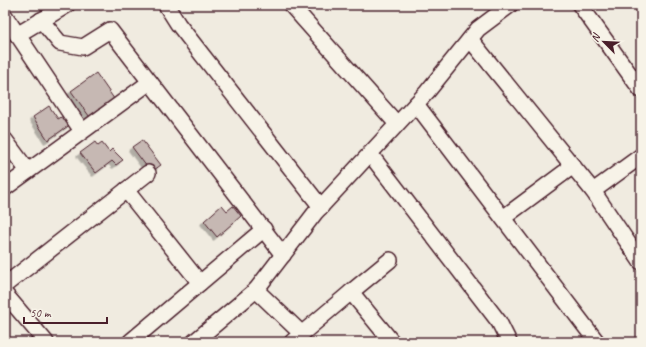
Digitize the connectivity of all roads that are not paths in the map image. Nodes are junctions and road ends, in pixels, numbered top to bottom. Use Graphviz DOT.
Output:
graph roads {
  1 [pos="67,5"];
  2 [pos="166,5"];
  3 [pos="291,5"];
  4 [pos="580,5"];
  5 [pos="501,8"];
  6 [pos="5,16"];
  7 [pos="41,20"];
  8 [pos="18,35"];
  9 [pos="470,39"];
  10 [pos="150,82"];
  11 [pos="641,90"];
  12 [pos="416,104"];
  13 [pos="397,124"];
  14 [pos="82,131"];
  15 [pos="5,140"];
  16 [pos="370,154"];
  17 [pos="641,156"];
  18 [pos="573,166"];
  19 [pos="28,172"];
  20 [pos="148,173"];
  21 [pos="5,188"];
  22 [pos="126,190"];
  23 [pos="593,191"];
  24 [pos="322,206"];
  25 [pos="503,218"];
  26 [pos="264,229"];
  27 [pos="283,255"];
  28 [pos="390,260"];
  29 [pos="641,262"];
  30 [pos="200,283"];
  31 [pos="5,285"];
  32 [pos="256,290"];
  33 [pos="350,292"];
  34 [pos="5,294"];
  35 [pos="295,340"];
  36 [pos="46,342"];
  37 [pos="130,342"];
  38 [pos="194,342"];
  39 [pos="392,342"];
  40 [pos="509,342"];
  41 [pos="597,342"];
  1 -- 7 [label="street"];
  2 -- 24 [label="street"];
  3 -- 13 [label="street"];
  4 -- 11 [label="street"];
  5 -- 9 [label="street"];
  6 -- 8 [label="street"];
  7 -- 8 [label="street"];
  7 -- 10 [label="street"];
  8 -- 14 [label="street"];
  9 -- 12 [label="street"];
  9 -- 18 [label="street"];
  10 -- 14 [label="street"];
  10 -- 26 [label="street"];
  12 -- 13 [label="street"];
  12 -- 25 [label="street"];
  13 -- 16 [label="street"];
  14 -- 19 [label="street"];
  15 -- 19 [label="street"];
  16 -- 24 [label="street"];
  16 -- 40 [label="street"];
  17 -- 23 [label="street"];
  18 -- 23 [label="street"];
  18 -- 25 [label="street"];
  19 -- 21 [label="street"];
  20 -- 22 [label="street"];
  22 -- 30 [label="street"];
  22 -- 31 [label="street"];
  23 -- 29 [label="street"];
  24 -- 27 [label="street"];
  25 -- 41 [label="street"];
  26 -- 27 [label="street"];
  26 -- 30 [label="street"];
  27 -- 32 [label="street"];
  28 -- 33 [label="street"];
  30 -- 37 [label="street"];
  32 -- 35 [label="street"];
  32 -- 38 [label="street"];
  33 -- 35 [label="street"];
  33 -- 39 [label="street"];
  34 -- 36 [label="street"];
}
